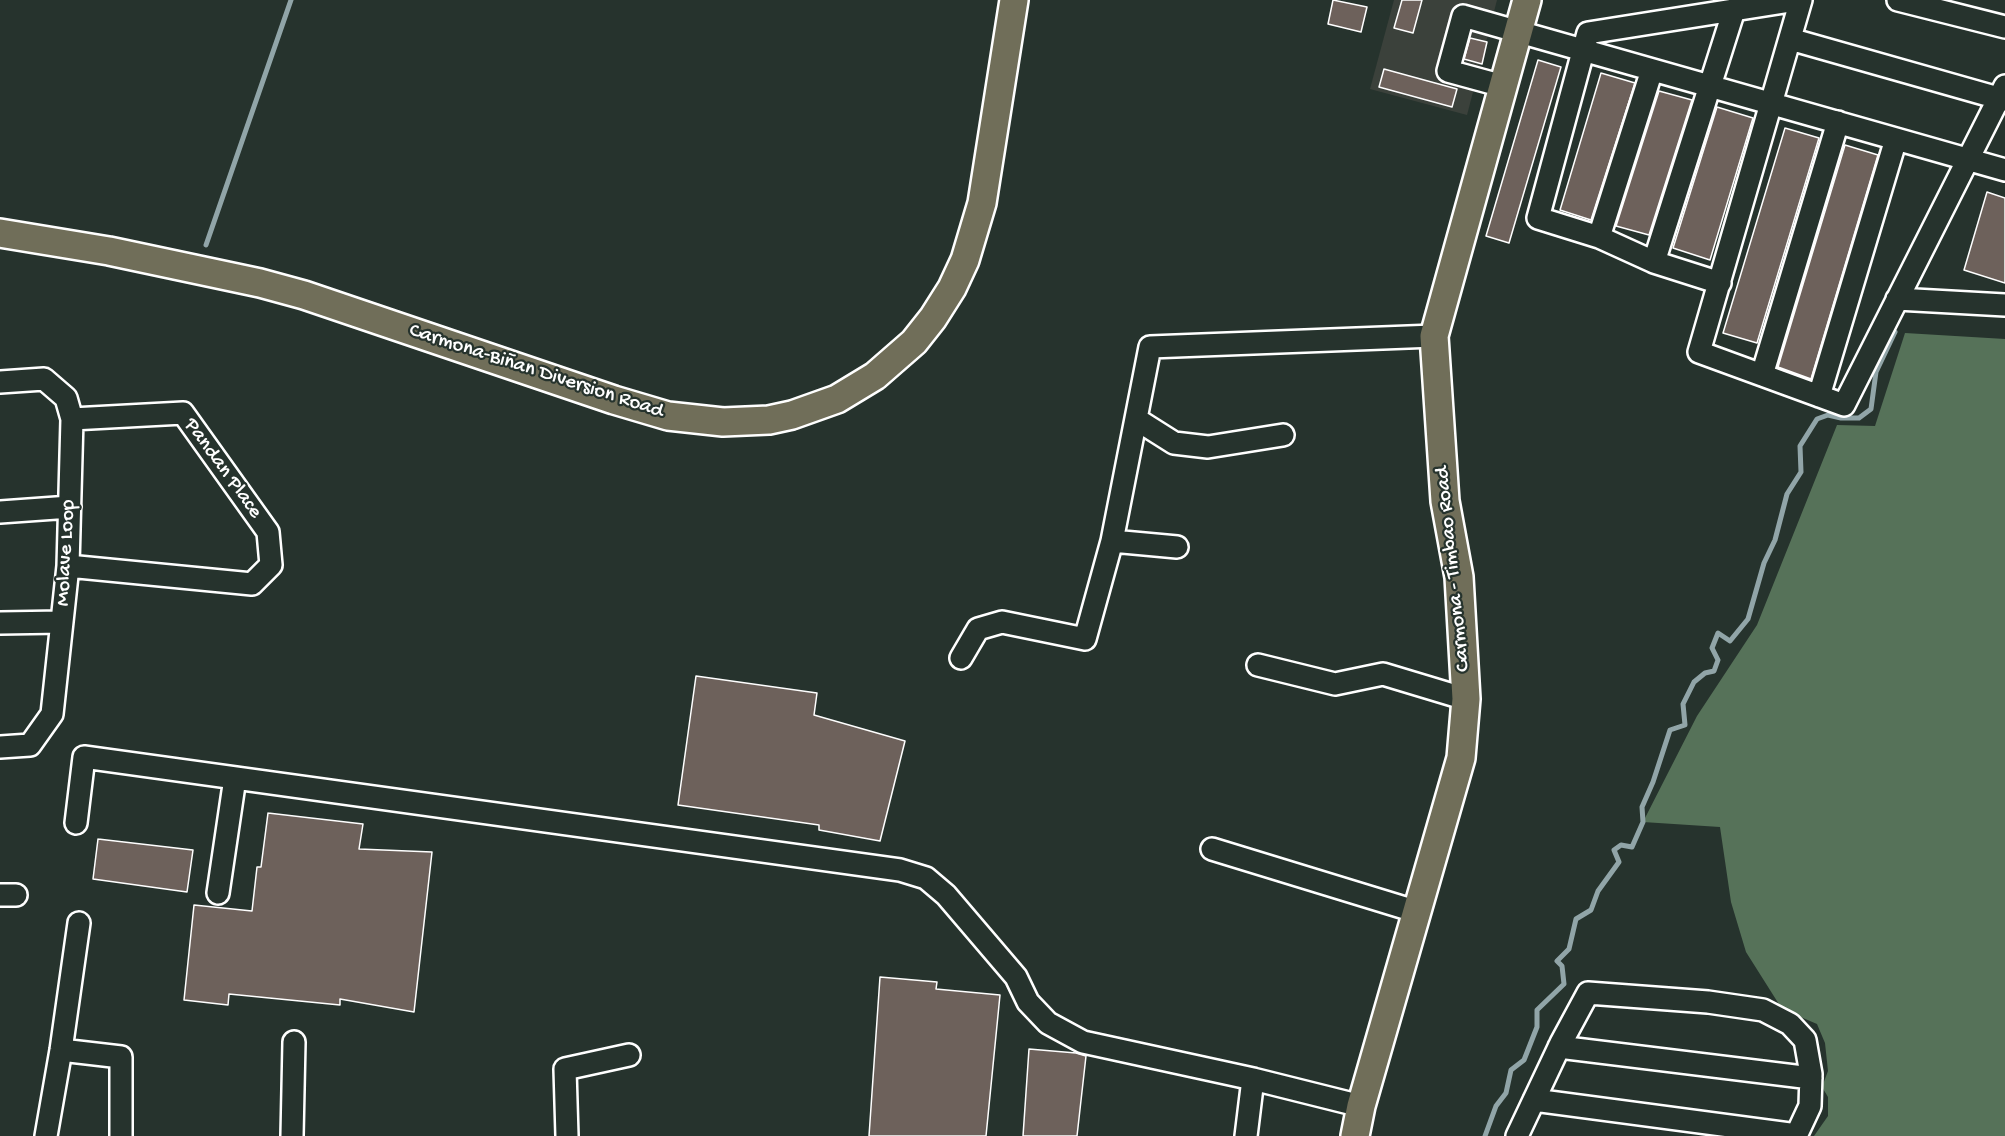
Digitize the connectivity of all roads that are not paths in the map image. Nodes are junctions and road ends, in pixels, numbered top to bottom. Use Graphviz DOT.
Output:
graph roads {
  1 [pos="1014,0"];
  2 [pos="1527,0"];
  3 [pos="1799,0"];
  4 [pos="1898,0"];
  5 [pos="1734,9"];
  6 [pos="2005,27"];
  7 [pos="1518,31"];
  8 [pos="1790,39"];
  9 [pos="1584,51"];
  10 [pos="1652,70"];
  11 [pos="1503,86"];
  12 [pos="1711,87"];
  13 [pos="2003,95"];
  14 [pos="1771,103"];
  15 [pos="1838,122"];
  16 [pos="1896,139"];
  17 [pos="1968,160"];
  18 [pos="2005,170"];
  19 [pos="0,233"];
  20 [pos="1599,237"];
  21 [pos="1653,262"];
  22 [pos="1720,283"];
  23 [pos="1897,299"];
  24 [pos="2005,305"];
  25 [pos="1434,336"];
  26 [pos="1762,375"];
  27 [pos="0,382"];
  28 [pos="1819,396"];
  29 [pos="72,419"];
  30 [pos="1136,419"];
  31 [pos="1283,435"];
  32 [pos="70,507"];
  33 [pos="0,512"];
  34 [pos="1112,541"];
  35 [pos="1177,547"];
  36 [pos="68,566"];
  37 [pos="62,622"];
  38 [pos="0,623"];
  39 [pos="961,658"];
  40 [pos="1258,665"];
  41 [pos="1466,699"];
  42 [pos="0,747"];
  43 [pos="235,778"];
  44 [pos="76,824"];
  45 [pos="1212,849"];
  46 [pos="218,893"];
  47 [pos="1418,912"];
  48 [pos="79,923"];
  49 [pos="294,1042"];
  50 [pos="1559,1047"];
  51 [pos="61,1050"];
  52 [pos="629,1055"];
  53 [pos="1811,1078"];
  54 [pos="1253,1079"];
  55 [pos="1534,1100"];
  56 [pos="1362,1106"];
  57 [pos="46,1136"];
  58 [pos="121,1136"];
  59 [pos="292,1136"];
  60 [pos="567,1136"];
  61 [pos="1246,1136"];
  62 [pos="1355,1136"];
  63 [pos="1517,1136"];
  64 [pos="1796,1136"];
  1 -- 19 [label="main road, Carmona-Biñan Diversion Road"];
  2 -- 7 [label="main road, Carmona - Timbao Road"];
  3 -- 5 [label="street"];
  3 -- 8 [label="street"];
  4 -- 6 [label="street"];
  5 -- 9 [label="street"];
  5 -- 12 [label="street"];
  7 -- 9 [label="street"];
  7 -- 11 [label="main road, Carmona - Timbao Road"];
  7 -- 11 [label="street"];
  8 -- 13 [label="street"];
  8 -- 14 [label="street"];
  9 -- 10 [label="street"];
  9 -- 20 [label="street"];
  10 -- 12 [label="street"];
  10 -- 20 [label="street"];
  11 -- 25 [label="main road, Carmona - Timbao Road"];
  12 -- 14 [label="street"];
  12 -- 21 [label="street"];
  13 -- 17 [label="street"];
  14 -- 15 [label="street"];
  14 -- 22 [label="street"];
  15 -- 16 [label="street"];
  15 -- 26 [label="street"];
  16 -- 17 [label="street"];
  16 -- 28 [label="street"];
  17 -- 18 [label="street"];
  17 -- 23 [label="street"];
  20 -- 21 [label="street"];
  21 -- 22 [label="street"];
  22 -- 26 [label="street"];
  23 -- 24 [label="street"];
  23 -- 28 [label="street"];
  25 -- 30 [label="street"];
  25 -- 41 [label="main road, Carmona - Timbao Road"];
  26 -- 28 [label="street"];
  27 -- 29 [label="street, Molave Loop"];
  29 -- 32 [label="street, Molave Loop"];
  29 -- 36 [label="street, Pandan Place"];
  30 -- 31 [label="street"];
  30 -- 34 [label="street"];
  32 -- 33 [label="street"];
  32 -- 36 [label="street, Molave Loop"];
  34 -- 35 [label="street"];
  34 -- 39 [label="street"];
  36 -- 37 [label="street, Molave Loop"];
  37 -- 38 [label="street"];
  37 -- 42 [label="street, Molave Loop"];
  40 -- 41 [label="street"];
  41 -- 47 [label="main road, Carmona - Timbao Road"];
  43 -- 44 [label="street"];
  43 -- 46 [label="street"];
  43 -- 54 [label="street"];
  45 -- 47 [label="street"];
  47 -- 56 [label="main road, Carmona - Timbao Road"];
  48 -- 51 [label="street"];
  49 -- 59 [label="street"];
  50 -- 53 [label="street"];
  50 -- 53 [label="street"];
  50 -- 55 [label="street"];
  51 -- 57 [label="street"];
  51 -- 58 [label="street"];
  52 -- 60 [label="street"];
  53 -- 64 [label="street"];
  54 -- 56 [label="street"];
  54 -- 61 [label="street"];
  55 -- 63 [label="street"];
  55 -- 64 [label="street"];
  56 -- 62 [label="main road, Carmona - Timbao Road"];
}
